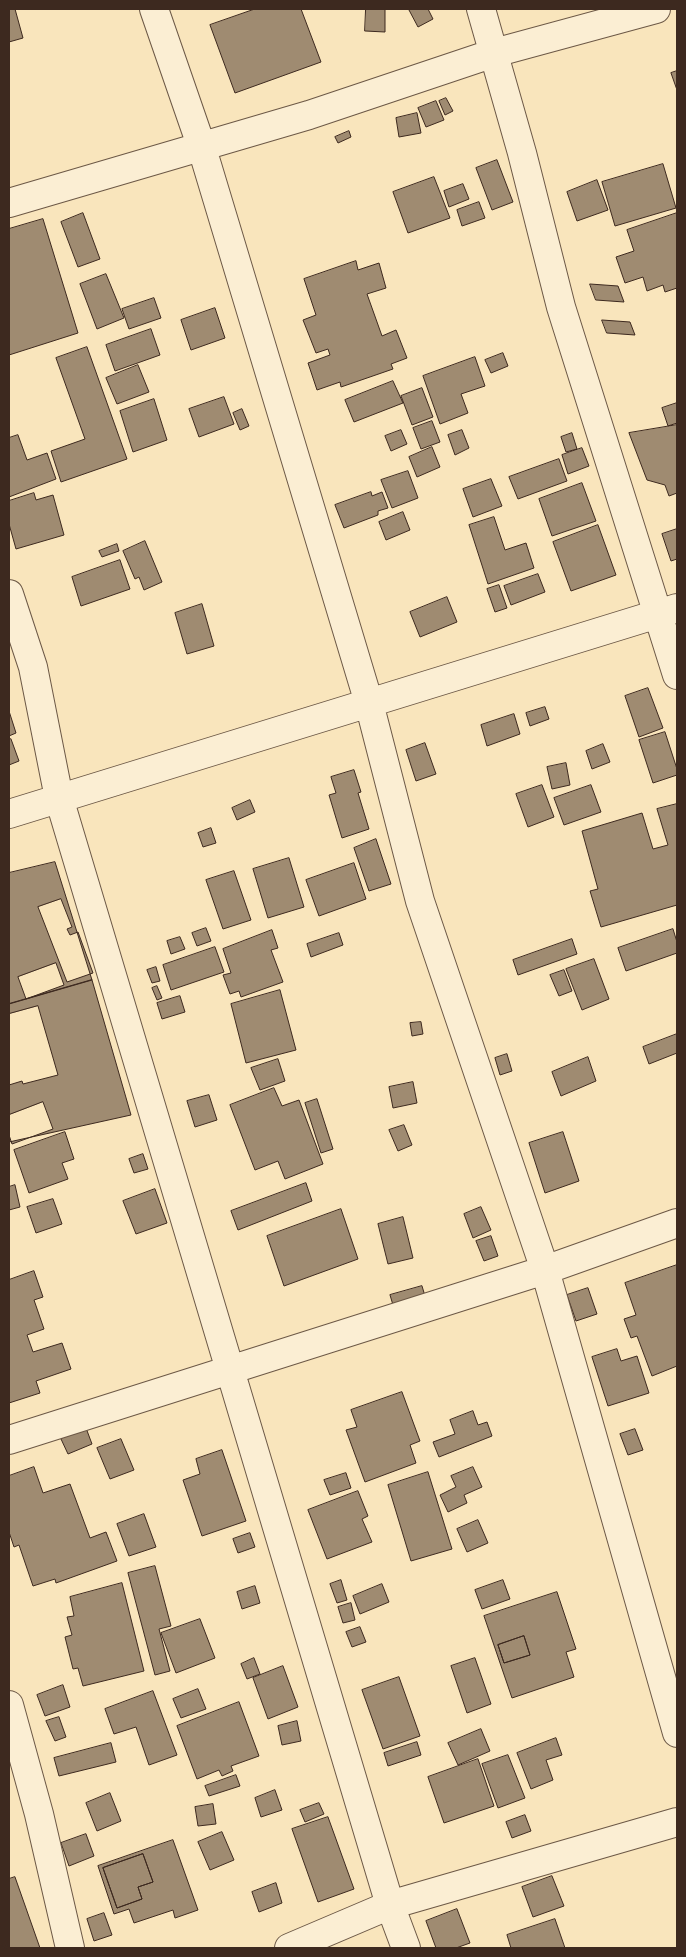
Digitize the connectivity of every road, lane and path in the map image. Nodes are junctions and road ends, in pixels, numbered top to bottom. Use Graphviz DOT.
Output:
graph roads {
  1 [pos="154,9"];
  2 [pos="481,9"];
  3 [pos="656,9"];
  4 [pos="494,52"];
  5 [pos="201,146"];
  6 [pos="9,203"];
  7 [pos="9,594"];
  8 [pos="668,610"];
  9 [pos="677,675"];
  10 [pos="369,703"];
  11 [pos="59,798"];
  12 [pos="9,814"];
  13 [pos="677,1223"];
  14 [pos="545,1270"];
  15 [pos="230,1370"];
  16 [pos="9,1440"];
  17 [pos="9,1705"];
  18 [pos="677,1733"];
  19 [pos="677,1822"];
  20 [pos="390,1905"];
  21 [pos="70,1948"];
  22 [pos="289,1948"];
  23 [pos="406,1948"];
  1 -- 5 [label="street"];
  2 -- 4 [label="street"];
  3 -- 4 [label="street"];
  4 -- 5 [label="street"];
  4 -- 8 [label="street"];
  5 -- 6 [label="street"];
  5 -- 10 [label="street"];
  7 -- 11 [label="street"];
  8 -- 9 [label="street"];
  8 -- 10 [label="street"];
  10 -- 11 [label="street"];
  10 -- 14 [label="street"];
  11 -- 12 [label="street"];
  11 -- 15 [label="street"];
  13 -- 14 [label="street"];
  14 -- 15 [label="street"];
  14 -- 18 [label="street"];
  15 -- 16 [label="street"];
  15 -- 20 [label="street"];
  17 -- 21 [label="street"];
  19 -- 20 [label="street"];
  20 -- 22 [label="street"];
  20 -- 23 [label="street"];
}
